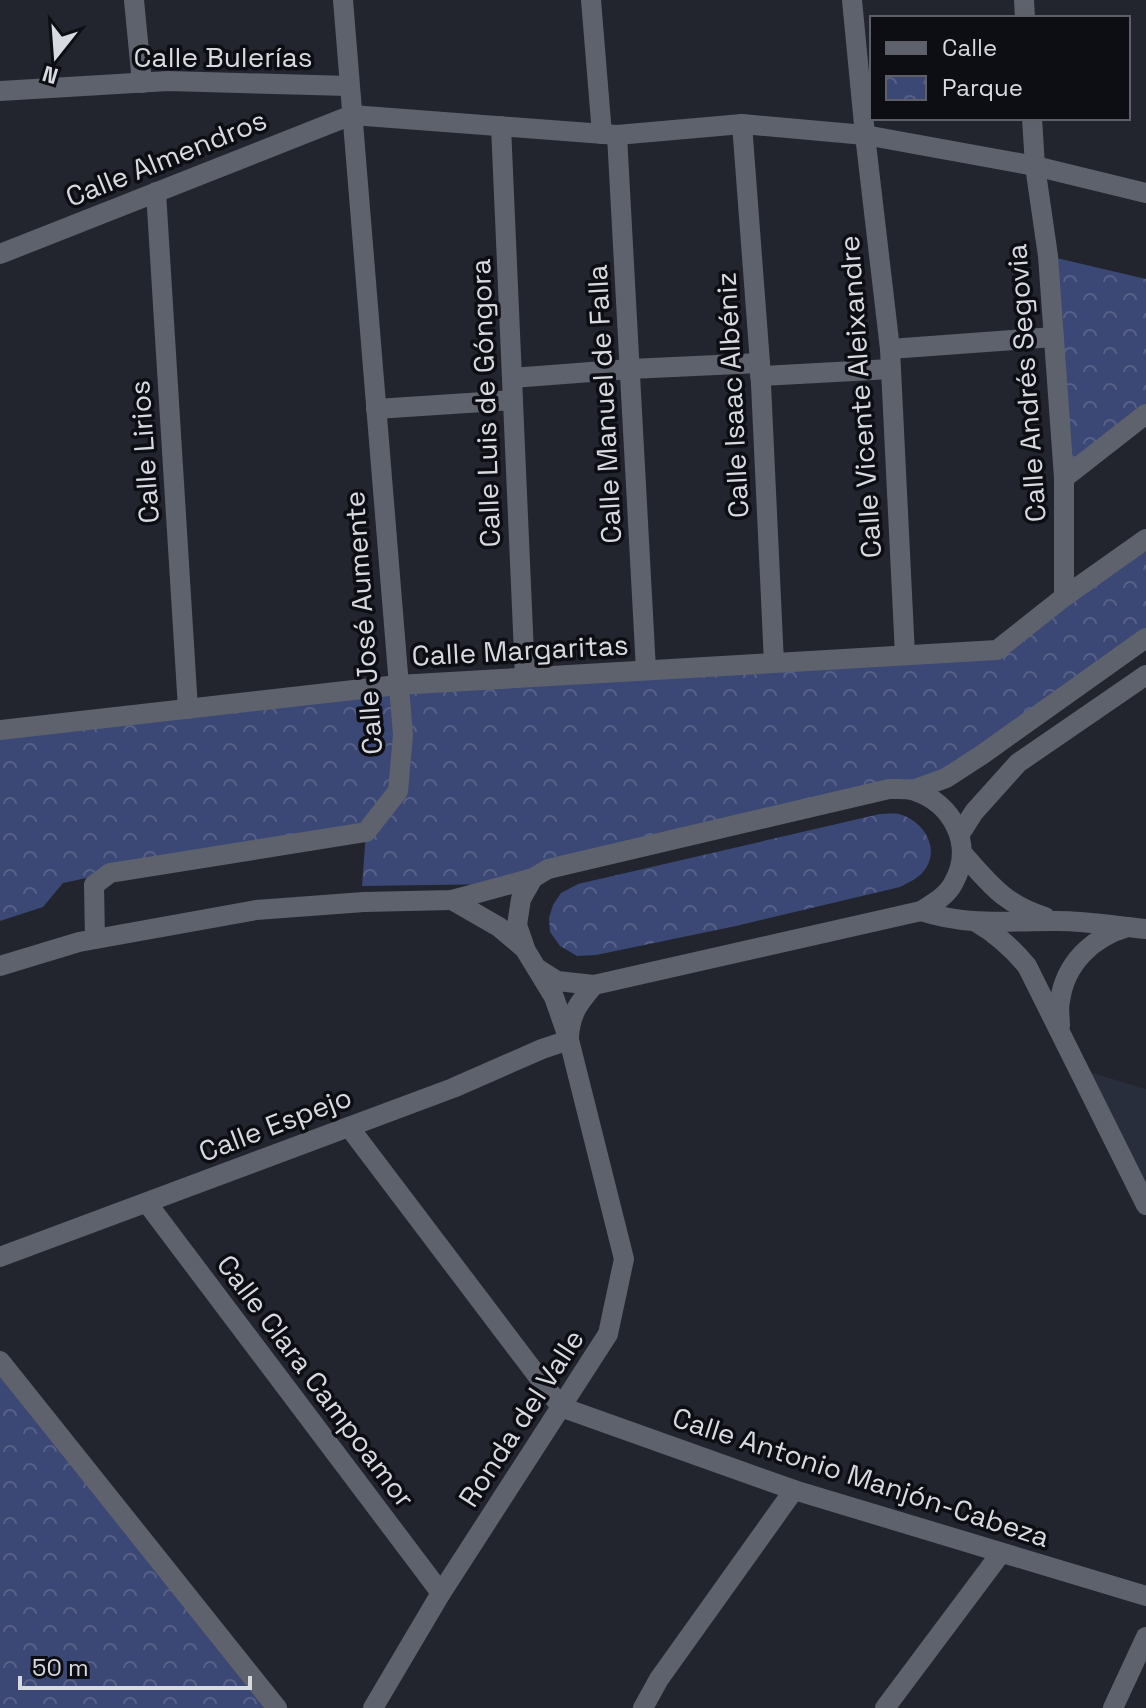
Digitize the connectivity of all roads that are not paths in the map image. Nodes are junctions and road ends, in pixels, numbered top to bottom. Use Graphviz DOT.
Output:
graph roads {
  1 [pos="134,0"];
  2 [pos="343,0"];
  3 [pos="591,0"];
  4 [pos="852,0"];
  5 [pos="142,83"];
  6 [pos="349,86"];
  7 [pos="0,91"];
  8 [pos="352,115"];
  9 [pos="1032,120"];
  10 [pos="742,124"];
  11 [pos="501,126"];
  12 [pos="610,134"];
  13 [pos="865,135"];
  14 [pos="1035,166"];
  15 [pos="156,192"];
  16 [pos="1146,193"];
  17 [pos="0,254"];
  18 [pos="1054,337"];
  19 [pos="891,359"];
  20 [pos="630,369"];
  21 [pos="760,369"];
  22 [pos="512,378"];
  23 [pos="513,400"];
  24 [pos="376,409"];
  25 [pos="1146,414"];
  26 [pos="1064,478"];
  27 [pos="1146,539"];
  28 [pos="1064,597"];
  29 [pos="1146,638"];
  30 [pos="905,655"];
  31 [pos="774,663"];
  32 [pos="646,670"];
  33 [pos="1146,675"];
  34 [pos="525,677"];
  35 [pos="398,685"];
  36 [pos="188,709"];
  37 [pos="0,730"];
  38 [pos="913,790"];
  39 [pos="962,844"];
  40 [pos="533,878"];
  41 [pos="452,900"];
  42 [pos="921,911"];
  43 [pos="1056,920"];
  44 [pos="976,922"];
  45 [pos="1137,928"];
  46 [pos="95,939"];
  47 [pos="526,951"];
  48 [pos="0,966"];
  49 [pos="538,969"];
  50 [pos="594,985"];
  51 [pos="1060,1030"];
  52 [pos="569,1040"];
  53 [pos="349,1127"];
  54 [pos="147,1203"];
  55 [pos="1146,1205"];
  56 [pos="0,1257"];
  57 [pos="0,1361"];
  58 [pos="561,1407"];
  59 [pos="794,1490"];
  60 [pos="1001,1553"];
  61 [pos="441,1593"];
  62 [pos="1146,1596"];
  63 [pos="1146,1637"];
  64 [pos="277,1708"];
  65 [pos="373,1708"];
  66 [pos="643,1708"];
  67 [pos="885,1708"];
  68 [pos="1113,1708"];
  1 -- 5 [label="street"];
  2 -- 6 [label="street, Calle José Aumente"];
  3 -- 12 [label="street, Calle Manuel de Falla"];
  4 -- 13 [label="street, Calle Vicente Aleixandre"];
  5 -- 6 [label="street, Calle Bulerías"];
  5 -- 7 [label="street, Calle Bulerías"];
  6 -- 8 [label="street, Calle José Aumente"];
  8 -- 11 [label="street"];
  8 -- 15 [label="street, Calle Almendros"];
  8 -- 24 [label="street, Calle José Aumente"];
  9 -- 14 [label="street, Calle Andrés Segovia"];
  10 -- 12 [label="street"];
  10 -- 13 [label="street"];
  10 -- 21 [label="street, Calle Isaac Albéniz"];
  11 -- 12 [label="street"];
  11 -- 22 [label="street, Calle Luis de Góngora"];
  12 -- 20 [label="street, Calle Manuel de Falla"];
  13 -- 14 [label="street"];
  13 -- 19 [label="street, Calle Vicente Aleixandre"];
  14 -- 16 [label="street"];
  14 -- 18 [label="street, Calle Andrés Segovia"];
  15 -- 17 [label="street, Calle Almendros"];
  15 -- 36 [label="street, Calle Lirios"];
  18 -- 19 [label="street"];
  18 -- 26 [label="street, Calle Andrés Segovia"];
  19 -- 21 [label="street"];
  19 -- 30 [label="street, Calle Vicente Aleixandre"];
  20 -- 21 [label="street"];
  20 -- 22 [label="street"];
  20 -- 32 [label="street, Calle Manuel de Falla"];
  21 -- 31 [label="street, Calle Isaac Albéniz"];
  22 -- 23 [label="street, Calle Luis de Góngora"];
  23 -- 24 [label="street"];
  23 -- 34 [label="street, Calle Luis de Góngora"];
  24 -- 35 [label="street, Calle José Aumente"];
  25 -- 26 [label="street"];
  26 -- 28 [label="street, Calle Andrés Segovia"];
  27 -- 28 [label="street"];
  28 -- 30 [label="street, Calle Margaritas"];
  29 -- 38 [label="street"];
  30 -- 31 [label="street, Calle Margaritas"];
  31 -- 32 [label="street, Calle Margaritas"];
  32 -- 34 [label="street, Calle Margaritas"];
  33 -- 39 [label="street"];
  34 -- 35 [label="street, Calle Margaritas"];
  35 -- 36 [label="street, Calle Margaritas"];
  35 -- 46 [label="street, Calle José Aumente"];
  36 -- 37 [label="street, Calle Margaritas"];
  38 -- 39 [label="street"];
  38 -- 40 [label="street"];
  39 -- 42 [label="street"];
  39 -- 43 [label="street"];
  40 -- 41 [label="street"];
  40 -- 47 [label="street"];
  41 -- 46 [label="street"];
  41 -- 47 [label="street"];
  42 -- 44 [label="street"];
  42 -- 50 [label="street"];
  43 -- 44 [label="street"];
  43 -- 45 [label="street"];
  44 -- 51 [label="street"];
  45 -- 51 [label="street"];
  46 -- 48 [label="street"];
  47 -- 49 [label="street, Ronda del Valle"];
  49 -- 50 [label="street"];
  49 -- 52 [label="street, Ronda del Valle"];
  50 -- 52 [label="street, Ronda del Valle"];
  51 -- 55 [label="street"];
  52 -- 53 [label="street, Calle Espejo"];
  52 -- 58 [label="street, Ronda del Valle"];
  53 -- 54 [label="street, Calle Espejo"];
  53 -- 58 [label="street"];
  54 -- 56 [label="street, Calle Espejo"];
  54 -- 61 [label="street, Calle Clara Campoamor"];
  57 -- 64 [label="street"];
  58 -- 59 [label="street, Calle Antonio Manjón-Cabeza"];
  58 -- 61 [label="street, Ronda del Valle"];
  59 -- 60 [label="street, Calle Antonio Manjón-Cabeza"];
  59 -- 66 [label="street"];
  60 -- 62 [label="street, Calle Antonio Manjón-Cabeza"];
  60 -- 67 [label="street"];
  61 -- 65 [label="street, Ronda del Valle"];
  63 -- 68 [label="street"];
}
